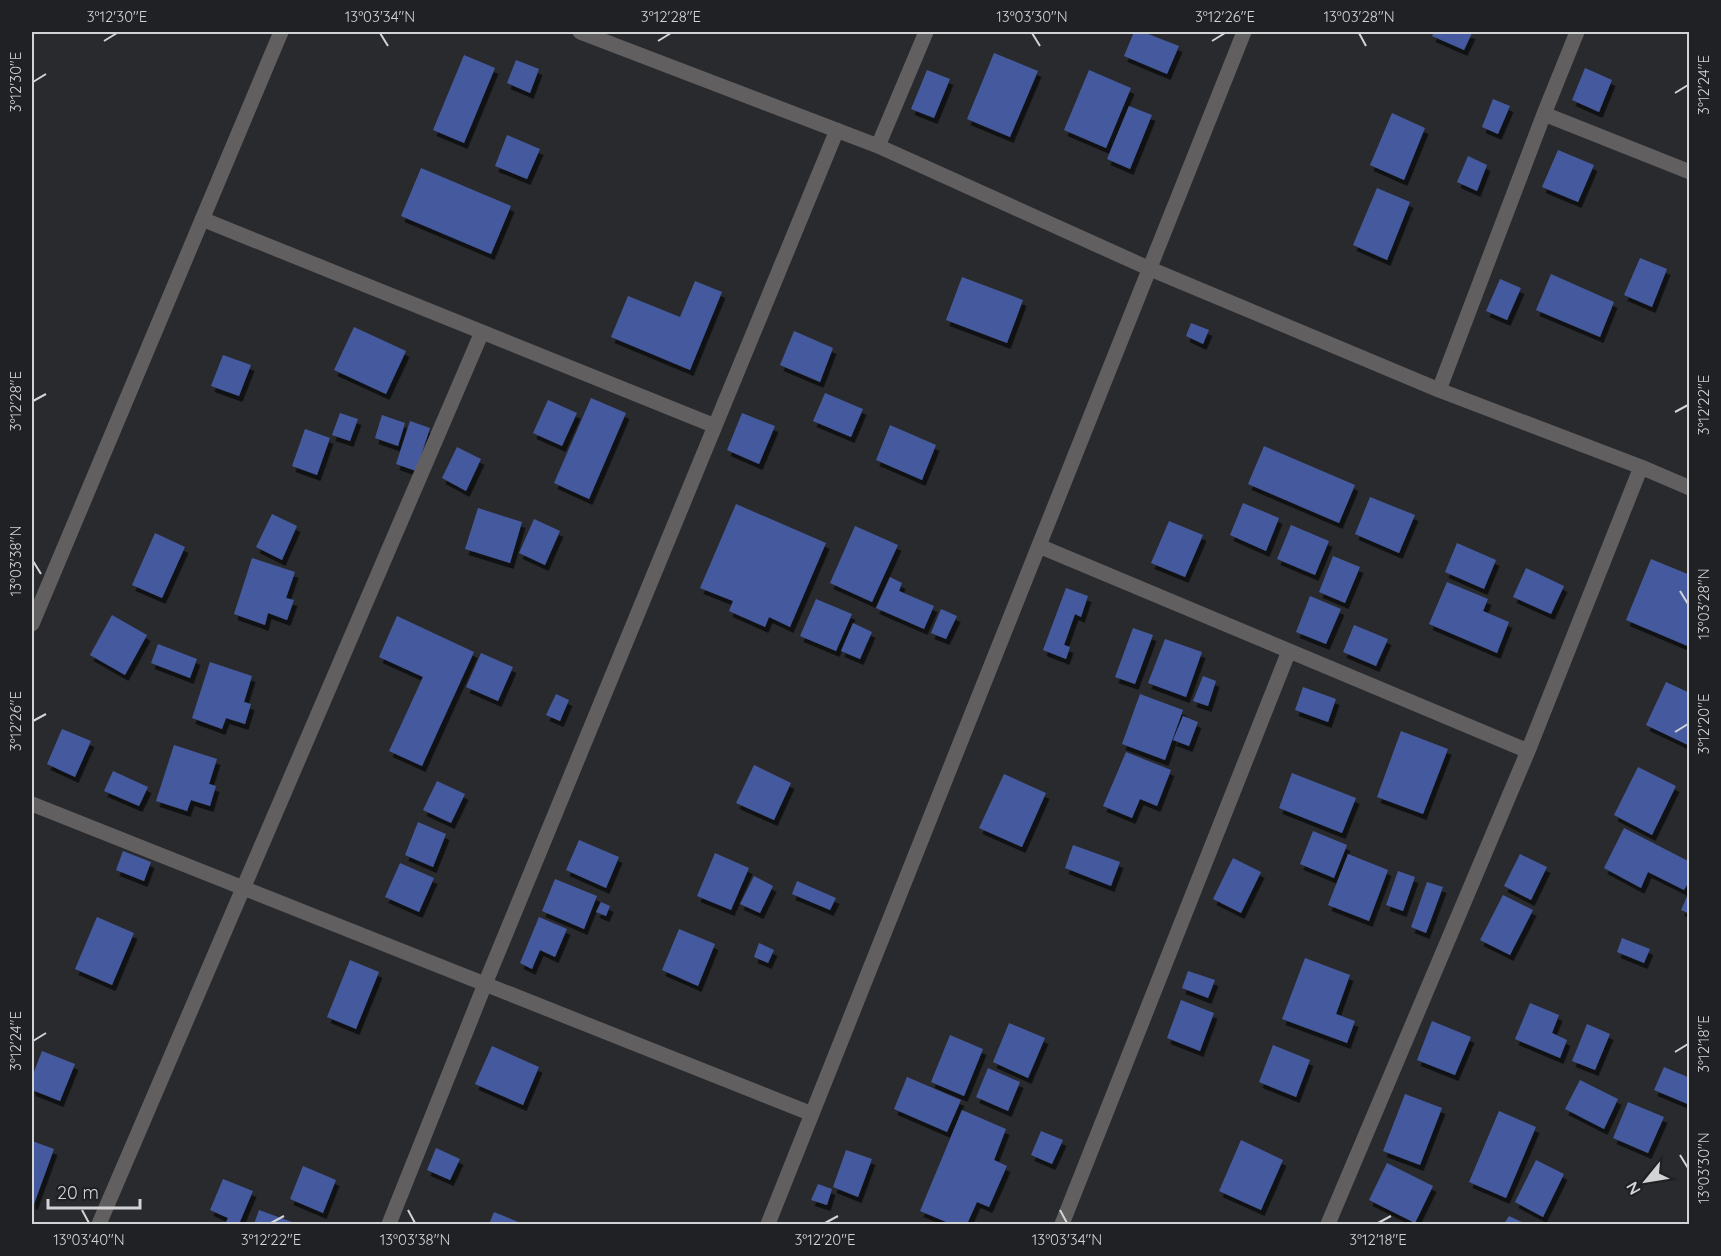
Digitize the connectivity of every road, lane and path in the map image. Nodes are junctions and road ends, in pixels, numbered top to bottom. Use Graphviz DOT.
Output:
graph roads {
  1 [pos="281,32"];
  2 [pos="580,32"];
  3 [pos="926,32"];
  4 [pos="1244,32"];
  5 [pos="1577,32"];
  6 [pos="618,38"];
  7 [pos="1544,114"];
  8 [pos="837,130"];
  9 [pos="878,146"];
  10 [pos="1689,172"];
  11 [pos="202,219"];
  12 [pos="1148,268"];
  13 [pos="482,332"];
  14 [pos="1439,390"];
  15 [pos="715,426"];
  16 [pos="1641,467"];
  17 [pos="1689,488"];
  18 [pos="1039,546"];
  19 [pos="32,624"];
  20 [pos="1289,651"];
  21 [pos="1528,751"];
  22 [pos="32,804"];
  23 [pos="244,888"];
  24 [pos="485,984"];
  25 [pos="812,1114"];
  26 [pos="99,1224"];
  27 [pos="389,1224"];
  28 [pos="768,1224"];
  29 [pos="1062,1224"];
  30 [pos="1328,1224"];
  1 -- 11 [label="street"];
  2 -- 6 [label="street"];
  3 -- 9 [label="street"];
  4 -- 12 [label="street"];
  5 -- 7 [label="street"];
  6 -- 8 [label="street"];
  7 -- 10 [label="street"];
  7 -- 14 [label="street"];
  8 -- 9 [label="street"];
  8 -- 15 [label="street"];
  9 -- 12 [label="street"];
  11 -- 13 [label="street"];
  11 -- 19 [label="street"];
  12 -- 14 [label="street"];
  12 -- 18 [label="street"];
  13 -- 15 [label="street"];
  13 -- 23 [label="street"];
  14 -- 16 [label="street"];
  15 -- 24 [label="street"];
  16 -- 17 [label="street"];
  16 -- 21 [label="street"];
  18 -- 20 [label="street"];
  18 -- 25 [label="street"];
  20 -- 21 [label="street"];
  20 -- 29 [label="street"];
  21 -- 30 [label="street"];
  22 -- 23 [label="street"];
  23 -- 24 [label="street"];
  23 -- 26 [label="street"];
  24 -- 25 [label="street"];
  24 -- 27 [label="street"];
  25 -- 28 [label="street"];
}
